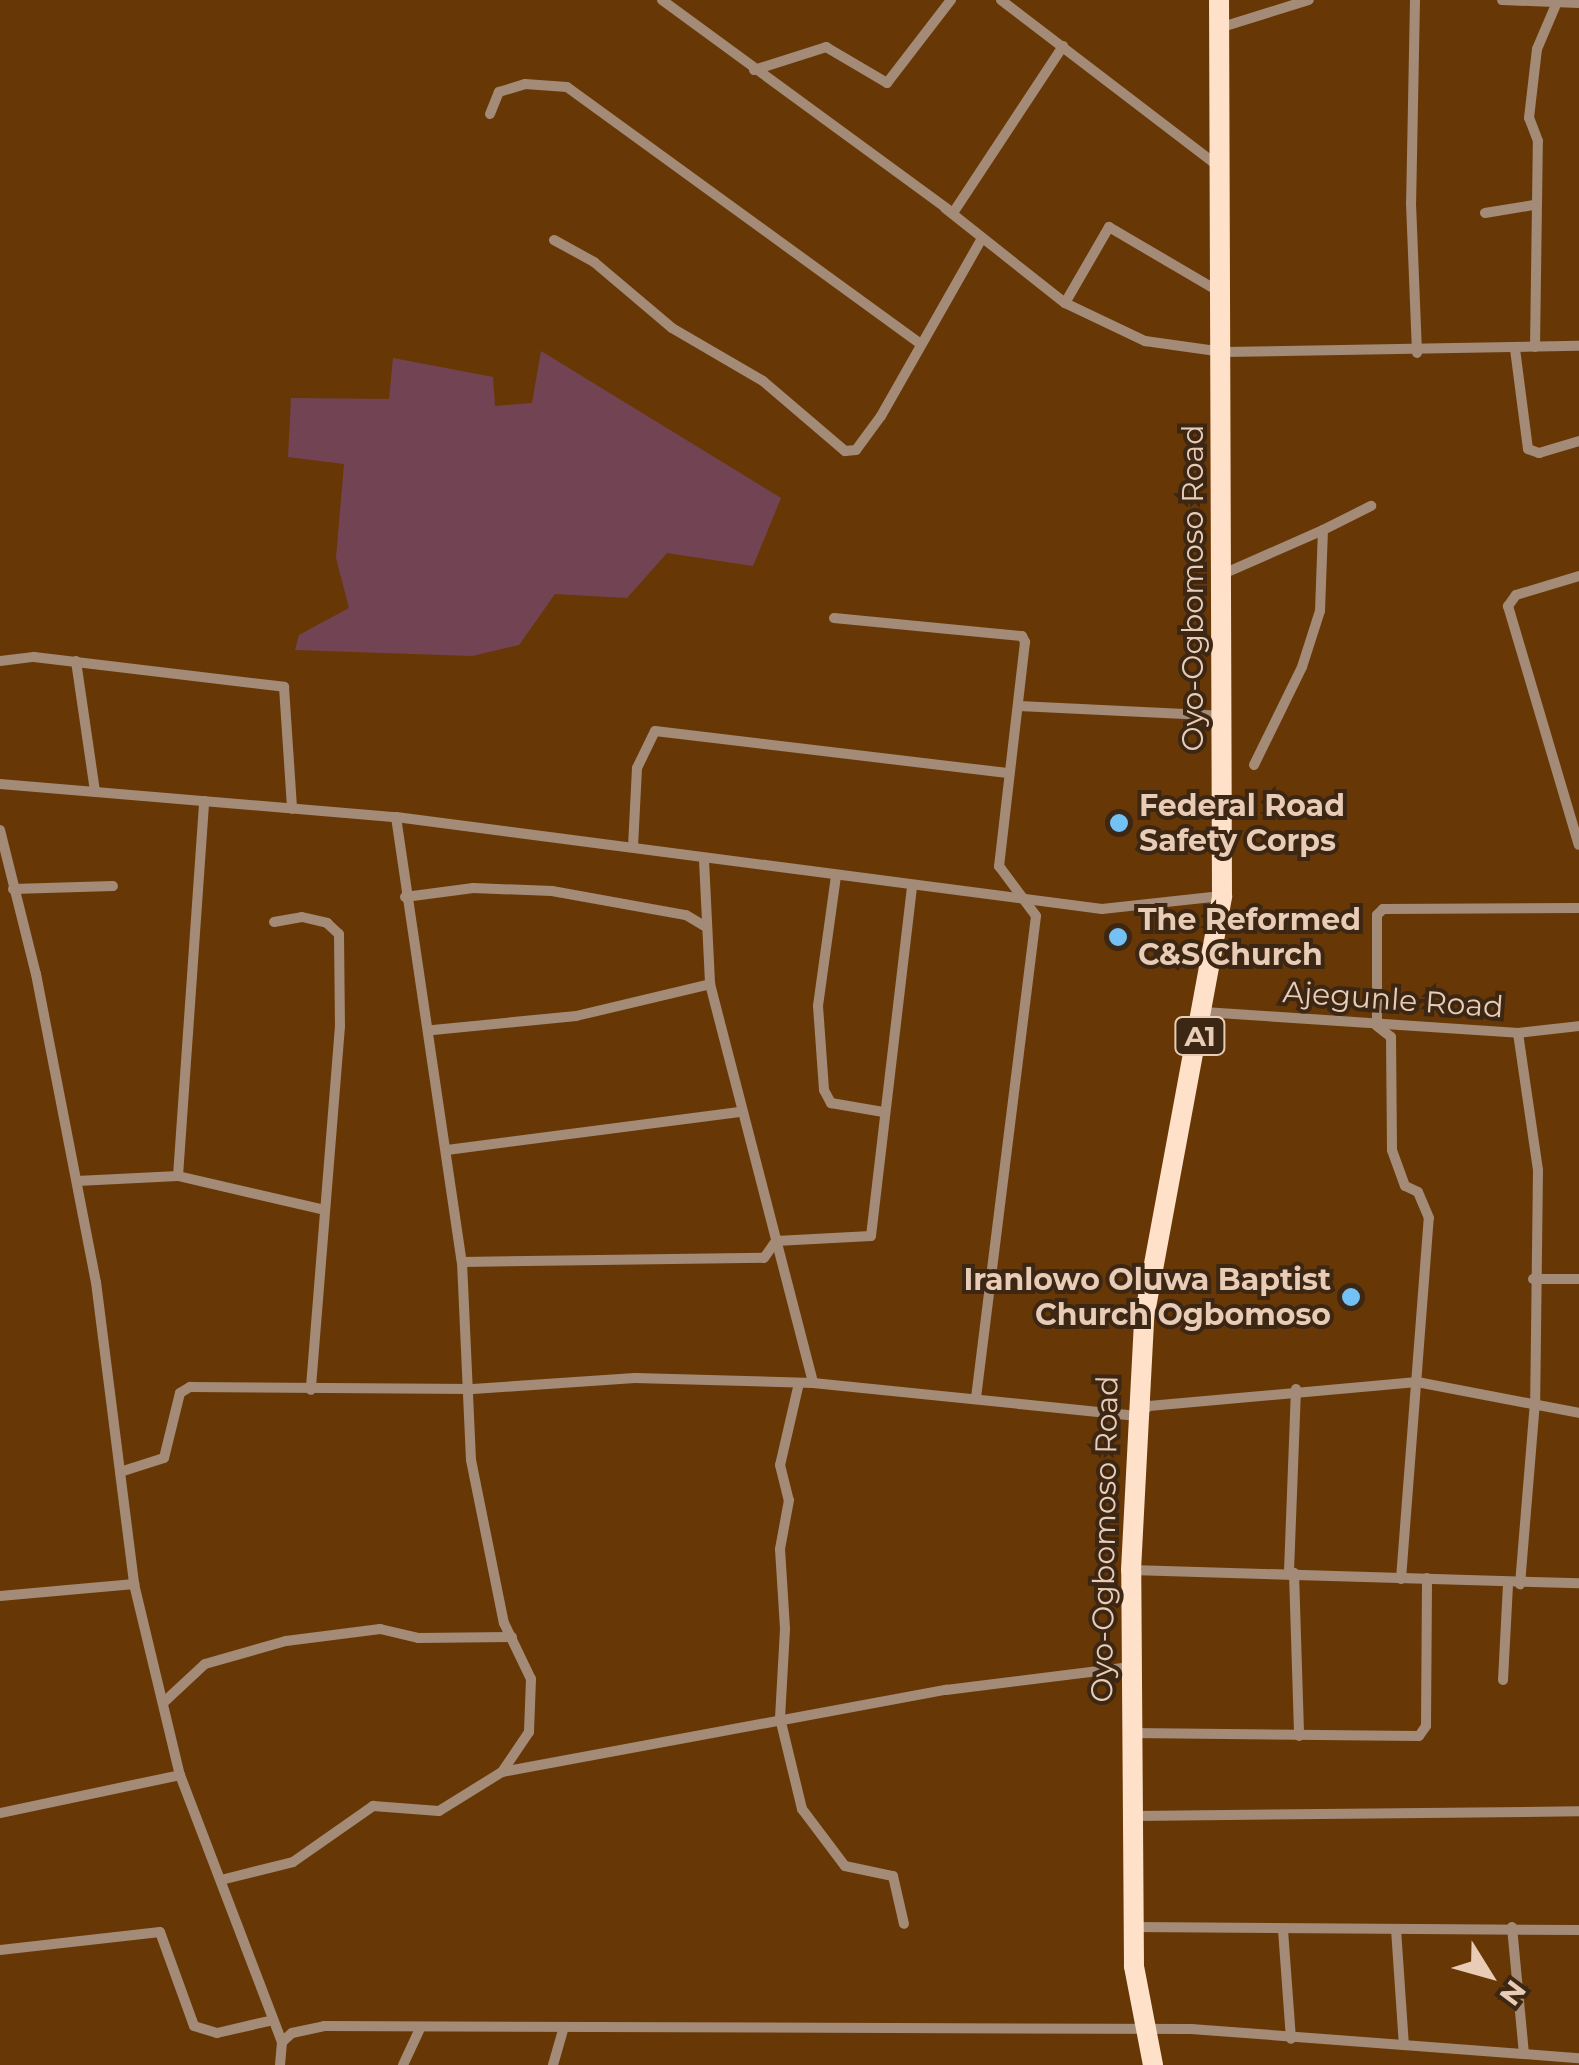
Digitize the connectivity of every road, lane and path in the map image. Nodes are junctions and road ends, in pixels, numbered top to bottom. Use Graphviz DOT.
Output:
graph roads {
  1 [pos="662,0"];
  2 [pos="952,0"];
  3 [pos="1001,0"];
  4 [pos="1219,0"];
  5 [pos="1309,0"];
  6 [pos="1415,0"];
  7 [pos="1502,0"];
  8 [pos="1557,2"];
  9 [pos="1579,4"];
  10 [pos="1219,28"];
  11 [pos="1063,46"];
  12 [pos="754,70"];
  13 [pos="490,114"];
  14 [pos="1222,168"];
  15 [pos="1534,205"];
  16 [pos="944,208"];
  17 [pos="1485,213"];
  18 [pos="554,240"];
  19 [pos="981,240"];
  20 [pos="1223,294"];
  21 [pos="1065,303"];
  22 [pos="922,344"];
  23 [pos="1579,346"];
  24 [pos="1536,347"];
  25 [pos="1515,349"];
  26 [pos="1224,352"];
  27 [pos="1418,353"];
  28 [pos="1579,442"];
  29 [pos="1371,506"];
  30 [pos="1323,530"];
  31 [pos="1223,574"];
  32 [pos="1579,576"];
  33 [pos="834,618"];
  34 [pos="0,660"];
  35 [pos="76,661"];
  36 [pos="1018,706"];
  37 [pos="1222,716"];
  38 [pos="1254,765"];
  39 [pos="1008,772"];
  40 [pos="0,784"];
  41 [pos="96,792"];
  42 [pos="204,801"];
  43 [pos="292,808"];
  44 [pos="396,817"];
  45 [pos="0,830"];
  46 [pos="1579,845"];
  47 [pos="633,847"];
  48 [pos="704,860"];
  49 [pos="836,876"];
  50 [pos="114,886"];
  51 [pos="13,889"];
  52 [pos="912,889"];
  53 [pos="1222,896"];
  54 [pos="405,897"];
  55 [pos="1024,898"];
  56 [pos="1579,908"];
  57 [pos="274,922"];
  58 [pos="704,926"];
  59 [pos="710,984"];
  60 [pos="1204,1012"];
  61 [pos="1377,1026"];
  62 [pos="1579,1026"];
  63 [pos="432,1030"];
  64 [pos="1518,1033"];
  65 [pos="738,1112"];
  66 [pos="883,1112"];
  67 [pos="446,1150"];
  68 [pos="178,1176"];
  69 [pos="76,1181"];
  70 [pos="321,1208"];
  71 [pos="776,1241"];
  72 [pos="462,1262"];
  73 [pos="1533,1279"];
  74 [pos="1579,1279"];
  75 [pos="1417,1382"];
  76 [pos="800,1383"];
  77 [pos="813,1383"];
  78 [pos="473,1389"];
  79 [pos="1296,1389"];
  80 [pos="310,1390"];
  81 [pos="976,1399"];
  82 [pos="1535,1402"];
  83 [pos="1579,1413"];
  84 [pos="1137,1416"];
  85 [pos="120,1472"];
  86 [pos="1131,1570"];
  87 [pos="1294,1573"];
  88 [pos="1427,1578"];
  89 [pos="1400,1579"];
  90 [pos="1579,1583"];
  91 [pos="134,1584"];
  92 [pos="1514,1584"];
  93 [pos="0,1596"];
  94 [pos="512,1637"];
  95 [pos="1132,1667"];
  96 [pos="1503,1680"];
  97 [pos="163,1703"];
  98 [pos="780,1718"];
  99 [pos="1131,1733"];
  100 [pos="1298,1736"];
  101 [pos="502,1772"];
  102 [pos="180,1774"];
  103 [pos="1579,1811"];
  104 [pos="0,1813"];
  105 [pos="1134,1816"];
  106 [pos="221,1880"];
  107 [pos="904,1924"];
  108 [pos="1134,1927"];
  109 [pos="1512,1927"];
  110 [pos="1396,1929"];
  111 [pos="1283,1930"];
  112 [pos="1579,1930"];
  113 [pos="0,1950"];
  114 [pos="269,2022"];
  115 [pos="420,2029"];
  116 [pos="564,2029"];
  117 [pos="1143,2030"];
  118 [pos="1290,2038"];
  119 [pos="282,2042"];
  120 [pos="1404,2045"];
  121 [pos="1524,2052"];
  122 [pos="1579,2058"];
  123 [pos="556,2061"];
  124 [pos="280,2065"];
  125 [pos="403,2065"];
  126 [pos="571,2065"];
  127 [pos="1154,2065"];
  1 -- 12 [label="street"];
  2 -- 12 [label="street"];
  3 -- 11 [label="street"];
  4 -- 10 [label="highway, Oyo-Ogbomoso Road / A1"];
  5 -- 10 [label="street"];
  6 -- 27 [label="street"];
  7 -- 8 [label="street"];
  8 -- 9 [label="street"];
  8 -- 15 [label="street"];
  10 -- 14 [label="highway, Oyo-Ogbomoso Road / A1"];
  11 -- 14 [label="street"];
  11 -- 16 [label="street"];
  12 -- 16 [label="street"];
  13 -- 22 [label="street"];
  14 -- 20 [label="highway, Oyo-Ogbomoso Road / A1"];
  15 -- 17 [label="street"];
  15 -- 24 [label="street"];
  16 -- 19 [label="street"];
  18 -- 22 [label="street"];
  19 -- 21 [label="street"];
  19 -- 22 [label="street"];
  20 -- 21 [label="street"];
  20 -- 26 [label="highway, Oyo-Ogbomoso Road / A1"];
  21 -- 26 [label="street"];
  23 -- 24 [label="street"];
  24 -- 25 [label="street"];
  25 -- 27 [label="street"];
  25 -- 28 [label="street"];
  26 -- 27 [label="street"];
  26 -- 31 [label="highway, Oyo-Ogbomoso Road / A1"];
  29 -- 30 [label="street"];
  30 -- 31 [label="street"];
  30 -- 38 [label="street"];
  31 -- 37 [label="highway, Oyo-Ogbomoso Road / A1"];
  32 -- 46 [label="street"];
  33 -- 36 [label="street"];
  34 -- 35 [label="street"];
  35 -- 41 [label="street"];
  35 -- 43 [label="street"];
  36 -- 37 [label="street"];
  36 -- 39 [label="street"];
  37 -- 53 [label="highway, Oyo-Ogbomoso Road / A1"];
  39 -- 47 [label="street"];
  39 -- 55 [label="street"];
  40 -- 41 [label="street"];
  41 -- 42 [label="street"];
  42 -- 43 [label="street"];
  42 -- 68 [label="street"];
  43 -- 44 [label="street"];
  44 -- 47 [label="street"];
  44 -- 54 [label="street"];
  45 -- 51 [label="street"];
  47 -- 48 [label="street"];
  48 -- 49 [label="street"];
  48 -- 58 [label="street"];
  49 -- 52 [label="street"];
  49 -- 66 [label="street"];
  50 -- 51 [label="street"];
  51 -- 69 [label="street"];
  52 -- 55 [label="street"];
  52 -- 66 [label="street"];
  53 -- 55 [label="street"];
  53 -- 60 [label="highway, Oyo-Ogbomoso Road / A1"];
  54 -- 58 [label="street"];
  54 -- 63 [label="street"];
  55 -- 81 [label="street"];
  56 -- 61 [label="street"];
  57 -- 70 [label="street"];
  58 -- 59 [label="street"];
  59 -- 63 [label="street"];
  59 -- 65 [label="street"];
  60 -- 61 [label="street, Ajegunle Road"];
  60 -- 84 [label="highway, Oyo-Ogbomoso Road / A1"];
  61 -- 64 [label="street, Ajegunle Road"];
  61 -- 75 [label="street"];
  62 -- 64 [label="street, Ajegunle Road"];
  63 -- 67 [label="street"];
  64 -- 73 [label="street"];
  65 -- 67 [label="street"];
  65 -- 71 [label="street"];
  66 -- 71 [label="street"];
  67 -- 72 [label="street"];
  68 -- 69 [label="street"];
  68 -- 70 [label="street"];
  69 -- 85 [label="street"];
  70 -- 80 [label="street"];
  71 -- 72 [label="street"];
  71 -- 77 [label="street"];
  72 -- 78 [label="street"];
  73 -- 74 [label="street"];
  73 -- 82 [label="street"];
  75 -- 79 [label="street"];
  75 -- 82 [label="street"];
  75 -- 89 [label="street"];
  76 -- 77 [label="street"];
  76 -- 78 [label="street"];
  76 -- 98 [label="street"];
  77 -- 81 [label="street"];
  78 -- 80 [label="street"];
  78 -- 94 [label="street"];
  79 -- 84 [label="street"];
  79 -- 87 [label="street"];
  80 -- 85 [label="street"];
  81 -- 84 [label="street"];
  82 -- 83 [label="street"];
  82 -- 92 [label="street"];
  84 -- 86 [label="highway, Oyo-Ogbomoso Road / A1"];
  85 -- 91 [label="street"];
  86 -- 87 [label="street"];
  86 -- 95 [label="highway, Oyo-Ogbomoso Road / A1"];
  87 -- 89 [label="street"];
  87 -- 100 [label="street"];
  88 -- 89 [label="street"];
  88 -- 92 [label="street"];
  88 -- 100 [label="street"];
  90 -- 92 [label="street"];
  91 -- 93 [label="street"];
  91 -- 97 [label="street"];
  92 -- 96 [label="street"];
  94 -- 97 [label="street"];
  94 -- 101 [label="street"];
  95 -- 98 [label="street"];
  95 -- 99 [label="highway, Oyo-Ogbomoso Road / A1"];
  97 -- 102 [label="street"];
  98 -- 101 [label="street"];
  98 -- 107 [label="street"];
  99 -- 100 [label="street"];
  99 -- 105 [label="highway, Oyo-Ogbomoso Road / A1"];
  101 -- 106 [label="street"];
  102 -- 104 [label="street"];
  102 -- 106 [label="street"];
  103 -- 105 [label="street"];
  105 -- 108 [label="highway, Oyo-Ogbomoso Road / A1"];
  106 -- 114 [label="street"];
  108 -- 111 [label="street"];
  108 -- 117 [label="highway, Oyo-Ogbomoso Road / A1"];
  109 -- 110 [label="street"];
  109 -- 112 [label="street"];
  109 -- 121 [label="street"];
  110 -- 111 [label="street"];
  110 -- 120 [label="street"];
  111 -- 118 [label="street"];
  113 -- 114 [label="street"];
  114 -- 119 [label="street"];
  115 -- 116 [label="street"];
  115 -- 119 [label="street"];
  115 -- 125 [label="street"];
  116 -- 117 [label="street"];
  116 -- 123 [label="street"];
  117 -- 118 [label="street"];
  117 -- 127 [label="highway, Oyo-Ogbomoso Road / A1"];
  118 -- 120 [label="street"];
  119 -- 124 [label="street"];
  120 -- 121 [label="street"];
  121 -- 122 [label="street"];
  123 -- 126 [label="street"];
}
